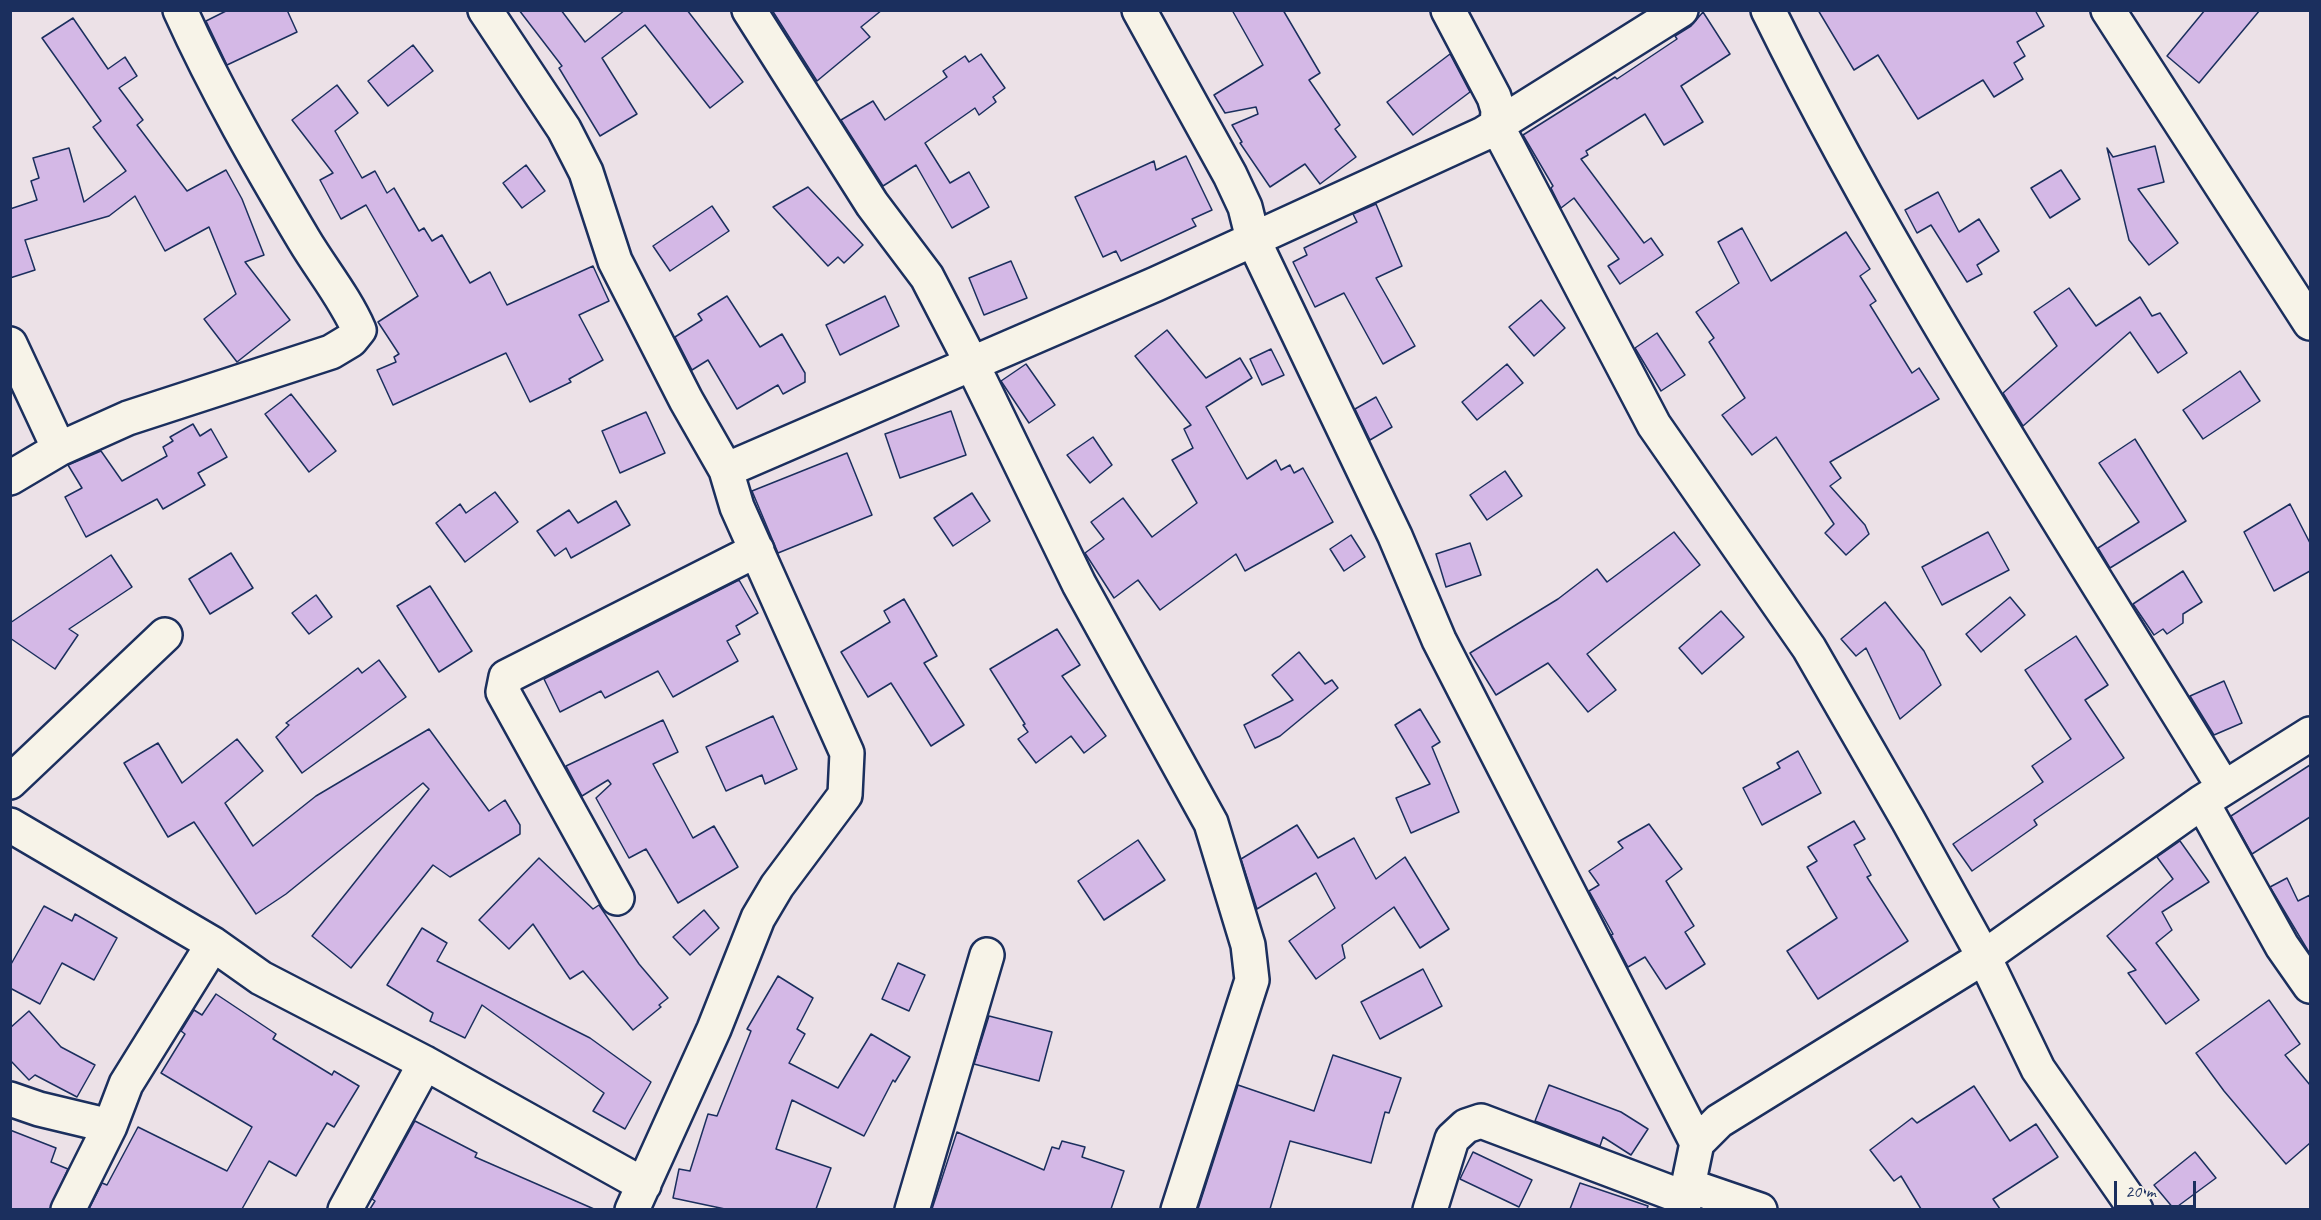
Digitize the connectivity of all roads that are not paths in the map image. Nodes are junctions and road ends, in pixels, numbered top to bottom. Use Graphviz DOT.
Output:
graph roads {
  1 [pos="485,10"];
  2 [pos="749,10"];
  3 [pos="1139,10"];
  4 [pos="1448,10"];
  5 [pos="1681,10"];
  6 [pos="1768,10"];
  7 [pos="2108,10"];
  8 [pos="183,12"];
  9 [pos="1497,126"];
  10 [pos="1252,239"];
  11 [pos="2310,323"];
  12 [pos="10,344"];
  13 [pos="971,362"];
  14 [pos="59,449"];
  15 [pos="726,470"];
  16 [pos="10,478"];
  17 [pos="757,550"];
  18 [pos="165,635"];
  19 [pos="2310,734"];
  20 [pos="10,782"];
  21 [pos="2213,795"];
  22 [pos="10,825"];
  23 [pos="617,898"];
  24 [pos="213,944"];
  25 [pos="987,955"];
  26 [pos="1984,957"];
  27 [pos="2310,986"];
  28 [pos="425,1063"];
  29 [pos="10,1099"];
  30 [pos="110,1126"];
  31 [pos="1697,1143"];
  32 [pos="638,1197"];
  33 [pos="1685,1198"];
  34 [pos="68,1209"];
  35 [pos="345,1209"];
  36 [pos="912,1209"];
  37 [pos="1178,1209"];
  38 [pos="1430,1209"];
  39 [pos="1760,1209"];
  40 [pos="2136,1209"];
  1 -- 15 [label="street"];
  2 -- 13 [label="street"];
  3 -- 10 [label="street"];
  4 -- 9 [label="street"];
  5 -- 9 [label="street"];
  6 -- 21 [label="street"];
  7 -- 11 [label="street"];
  8 -- 14 [label="street"];
  9 -- 10 [label="street"];
  9 -- 26 [label="street"];
  10 -- 13 [label="street"];
  10 -- 31 [label="street"];
  12 -- 14 [label="street"];
  13 -- 15 [label="street"];
  13 -- 37 [label="street"];
  14 -- 16 [label="street"];
  15 -- 17 [label="street"];
  17 -- 23 [label="street"];
  17 -- 32 [label="street"];
  18 -- 20 [label="street"];
  19 -- 21 [label="street"];
  21 -- 26 [label="street"];
  21 -- 27 [label="street"];
  22 -- 24 [label="street"];
  24 -- 28 [label="street"];
  24 -- 30 [label="street"];
  25 -- 36 [label="street"];
  26 -- 31 [label="street"];
  26 -- 40 [label="street"];
  28 -- 32 [label="street"];
  28 -- 35 [label="street"];
  29 -- 30 [label="street"];
  30 -- 34 [label="street"];
  31 -- 33 [label="street"];
  33 -- 38 [label="street"];
  33 -- 39 [label="street"];
}
